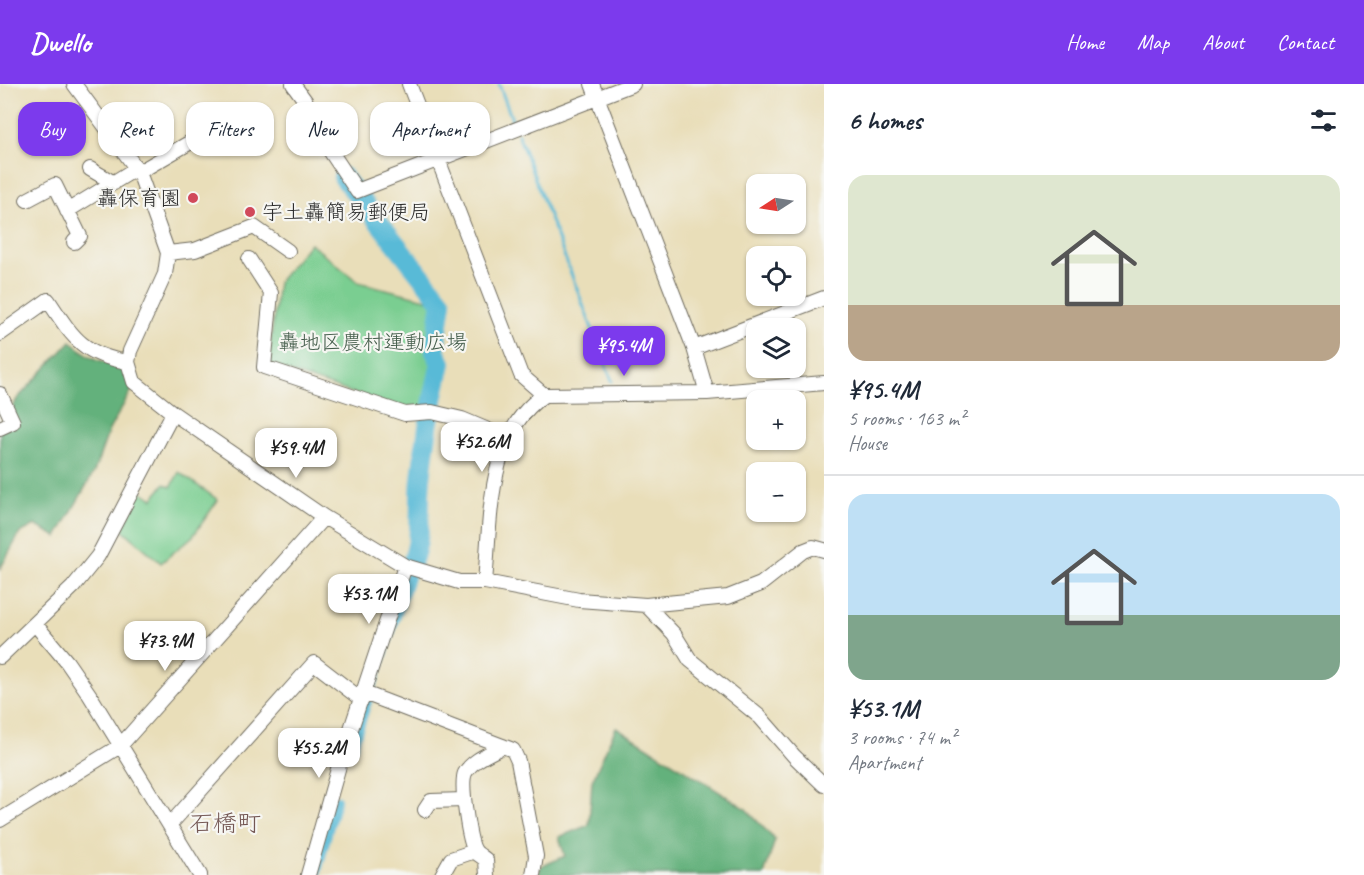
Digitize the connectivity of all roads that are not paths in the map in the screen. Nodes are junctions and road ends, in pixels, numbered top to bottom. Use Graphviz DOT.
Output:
graph roads {
  1 [pos="74,84"];
  2 [pos="293,84"];
  3 [pos="409,84"];
  4 [pos="592,84"];
  5 [pos="633,84"];
  6 [pos="597,98"];
  7 [pos="186,144"];
  8 [pos="439,160"];
  9 [pos="90,169"];
  10 [pos="138,170"];
  11 [pos="114,183"];
  12 [pos="27,200"];
  13 [pos="67,212"];
  14 [pos="74,242"];
  15 [pos="288,252"];
  16 [pos="168,253"];
  17 [pos="249,259"];
  18 [pos="824,298"];
  19 [pos="0,334"];
  20 [pos="694,348"];
  21 [pos="128,362"];
  22 [pos="824,383"];
  23 [pos="707,393"];
  24 [pos="0,394"];
  25 [pos="544,395"];
  26 [pos="173,413"];
  27 [pos="0,428"];
  28 [pos="507,438"];
  29 [pos="324,517"];
  30 [pos="824,550"];
  31 [pos="405,566"];
  32 [pos="485,582"];
  33 [pos="646,605"];
  34 [pos="35,624"];
  35 [pos="0,657"];
  36 [pos="363,697"];
  37 [pos="120,746"];
  38 [pos="503,747"];
  39 [pos="824,785"];
  40 [pos="464,800"];
  41 [pos="425,810"];
  42 [pos="0,820"];
  43 [pos="168,823"];
  44 [pos="475,851"];
  45 [pos="200,875"];
  46 [pos="308,875"];
  47 [pos="442,875"];
  48 [pos="487,875"];
  49 [pos="534,875"];
  1 -- 10 [label="street"];
  2 -- 8 [label="street"];
  3 -- 8 [label="street"];
  4 -- 6 [label="street"];
  5 -- 6 [label="street"];
  6 -- 8 [label="street"];
  6 -- 20 [label="street"];
  7 -- 10 [label="street"];
  8 -- 25 [label="street"];
  9 -- 11 [label="street"];
  10 -- 11 [label="street"];
  10 -- 16 [label="street"];
  11 -- 13 [label="street"];
  12 -- 13 [label="street"];
  13 -- 14 [label="street"];
  15 -- 16 [label="street"];
  16 -- 21 [label="street"];
  17 -- 28 [label="street"];
  18 -- 20 [label="street"];
  19 -- 21 [label="street"];
  20 -- 23 [label="street"];
  21 -- 26 [label="street"];
  22 -- 23 [label="street"];
  23 -- 25 [label="street"];
  24 -- 27 [label="street"];
  25 -- 28 [label="street"];
  26 -- 29 [label="street"];
  26 -- 34 [label="street"];
  28 -- 32 [label="street"];
  29 -- 31 [label="street"];
  29 -- 37 [label="street"];
  30 -- 33 [label="street"];
  31 -- 32 [label="street"];
  31 -- 36 [label="street"];
  32 -- 33 [label="street"];
  33 -- 39 [label="street"];
  34 -- 35 [label="street"];
  34 -- 37 [label="street"];
  36 -- 38 [label="street"];
  36 -- 43 [label="street"];
  36 -- 46 [label="street"];
  37 -- 42 [label="street"];
  37 -- 43 [label="street"];
  38 -- 40 [label="street"];
  38 -- 49 [label="street"];
  40 -- 41 [label="street"];
  40 -- 44 [label="street"];
  43 -- 45 [label="street"];
  44 -- 47 [label="street"];
  44 -- 48 [label="street"];
}
